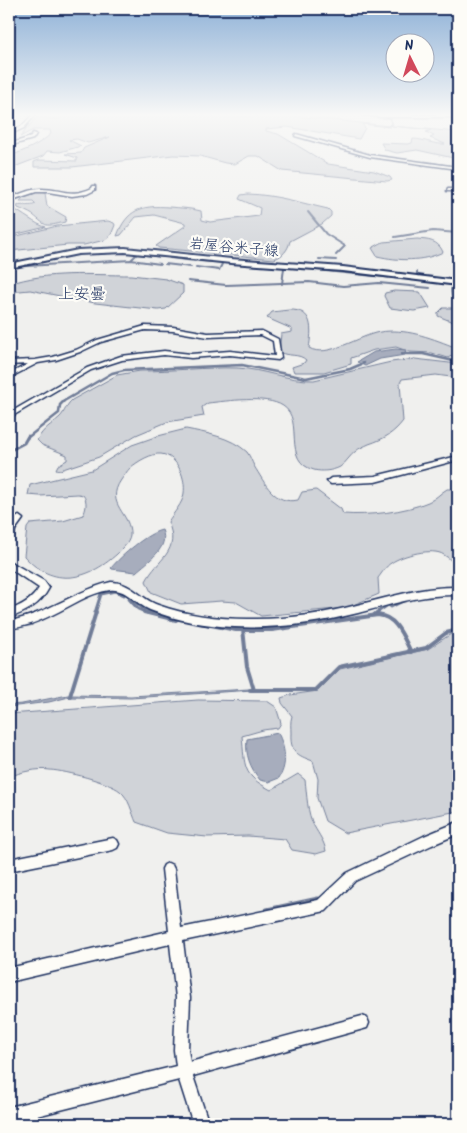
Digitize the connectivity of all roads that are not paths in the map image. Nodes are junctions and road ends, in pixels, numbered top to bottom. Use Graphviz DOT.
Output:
graph roads {
  1 [pos="424,167"];
  2 [pos="458,170"];
  3 [pos="94,187"];
  4 [pos="448,190"];
  5 [pos="458,190"];
  6 [pos="9,200"];
  7 [pos="9,266"];
  8 [pos="457,283"];
  9 [pos="458,301"];
  10 [pos="35,362"];
  11 [pos="9,363"];
  12 [pos="9,376"];
  13 [pos="9,416"];
  14 [pos="458,458"];
  15 [pos="331,481"];
  16 [pos="19,519"];
  17 [pos="9,539"];
  18 [pos="9,564"];
  19 [pos="458,590"];
  20 [pos="9,614"];
  21 [pos="9,625"];
  22 [pos="458,828"];
  23 [pos="113,844"];
  24 [pos="9,865"];
  25 [pos="168,868"];
  26 [pos="176,936"];
  27 [pos="9,975"];
  28 [pos="362,1023"];
  29 [pos="184,1072"];
  30 [pos="9,1115"];
  31 [pos="202,1124"];
  1 -- 2 [label="street"];
  3 -- 6 [label="street"];
  4 -- 5 [label="street"];
  7 -- 8 [label="main road, 岩屋谷米子線"];
  8 -- 9 [label="street"];
  10 -- 11 [label="street"];
  10 -- 12 [label="street"];
  10 -- 13 [label="street"];
  14 -- 15 [label="street"];
  16 -- 17 [label="street"];
  18 -- 20 [label="street"];
  19 -- 21 [label="street"];
  22 -- 26 [label="street"];
  23 -- 24 [label="street"];
  25 -- 26 [label="street"];
  26 -- 27 [label="street"];
  26 -- 29 [label="street"];
  28 -- 29 [label="street"];
  29 -- 30 [label="street"];
  29 -- 31 [label="street"];
}
